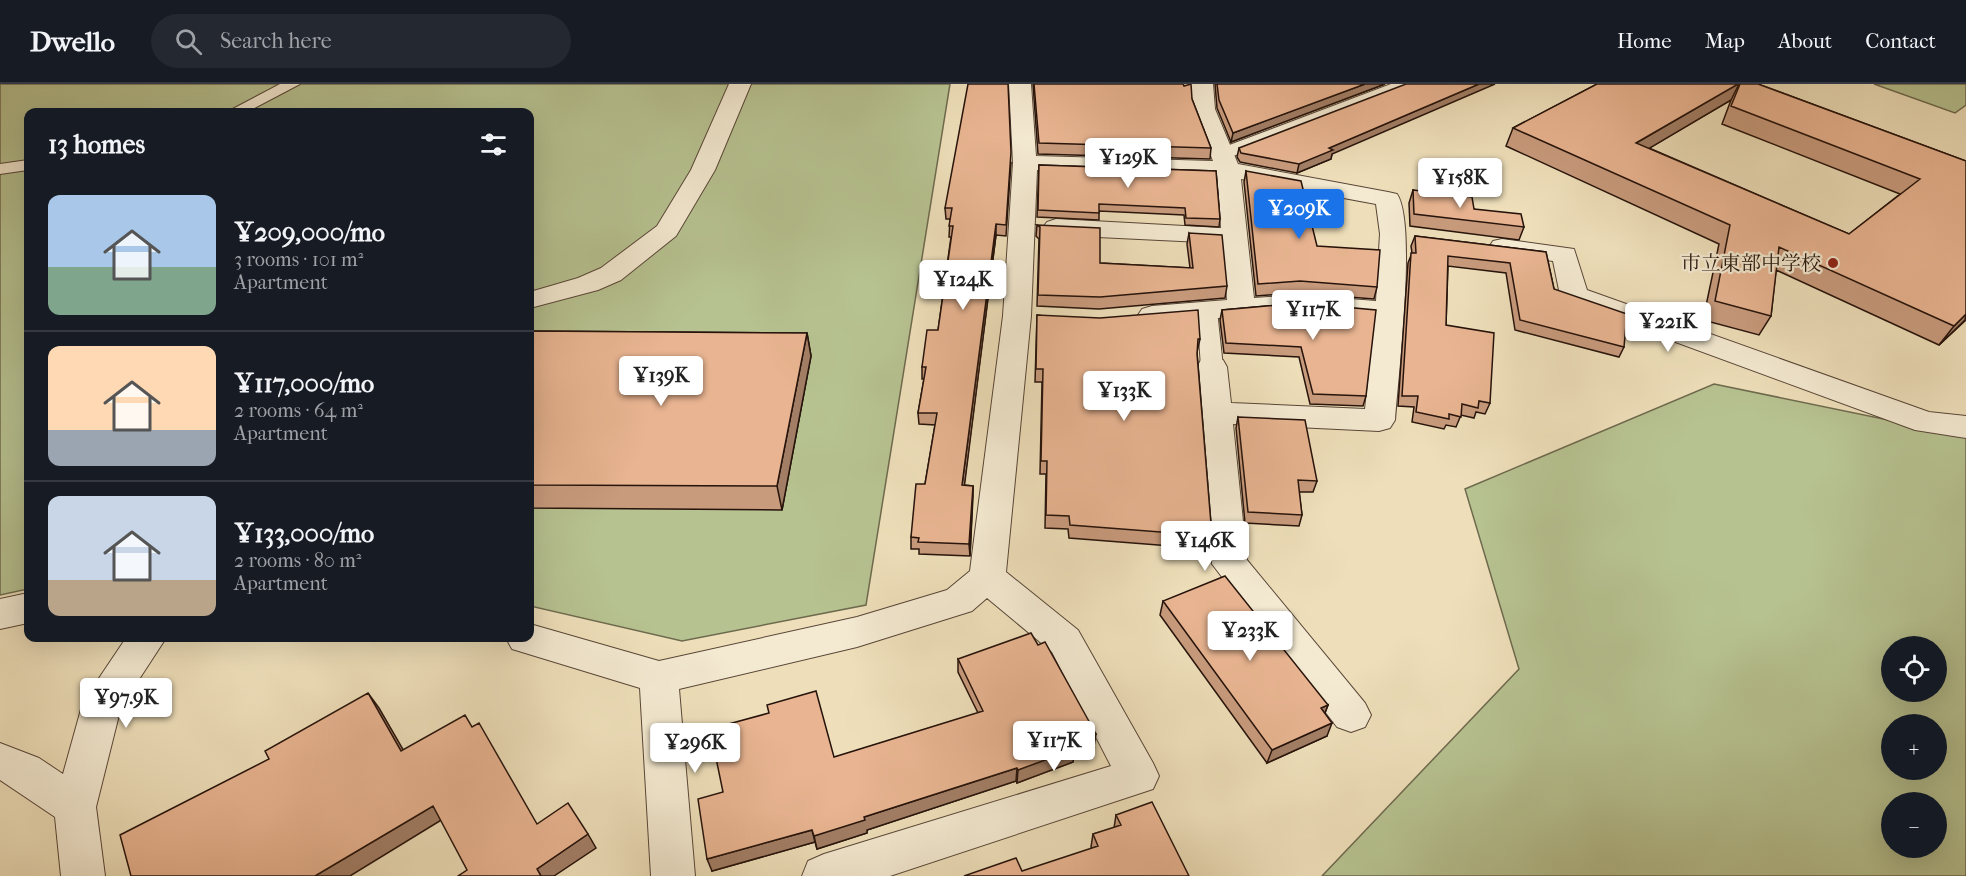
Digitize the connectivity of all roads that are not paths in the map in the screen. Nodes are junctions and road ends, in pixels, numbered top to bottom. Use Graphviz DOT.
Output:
graph roads {
  1 [pos="292,84"];
  2 [pos="740,84"];
  3 [pos="1020,84"];
  4 [pos="1202,84"];
  5 [pos="1404,84"];
  6 [pos="243,108"];
  7 [pos="1225,161"];
  8 [pos="1025,163"];
  9 [pos="24,166"];
  10 [pos="0,169"];
  11 [pos="1021,226"];
  12 [pos="1234,237"];
  13 [pos="1473,243"];
  14 [pos="534,299"];
  15 [pos="1241,306"];
  16 [pos="1207,310"];
  17 [pos="1390,311"];
  18 [pos="1131,317"];
  19 [pos="1212,367"];
  20 [pos="1216,413"];
  21 [pos="1966,427"];
  22 [pos="987,577"];
  23 [pos="24,609"];
  24 [pos="0,614"];
  25 [pos="534,641"];
  26 [pos="144,642"];
  27 [pos="659,677"];
  28 [pos="1351,715"];
  29 [pos="0,760"];
  30 [pos="75,807"];
  31 [pos="83,876"];
  32 [pos="673,876"];
  33 [pos="824,876"];
  1 -- 6 [label="lane"];
  2 -- 14 [label="street"];
  3 -- 8 [label="street"];
  4 -- 7 [label="street"];
  5 -- 7 [label="lane"];
  7 -- 8 [label="street"];
  7 -- 12 [label="street"];
  7 -- 17 [label="street"];
  8 -- 11 [label="street"];
  9 -- 10 [label="lane"];
  11 -- 12 [label="street"];
  11 -- 22 [label="street"];
  12 -- 15 [label="street"];
  13 -- 21 [label="street"];
  15 -- 16 [label="street"];
  15 -- 17 [label="street"];
  16 -- 18 [label="street"];
  16 -- 19 [label="lane"];
  17 -- 20 [label="street"];
  19 -- 20 [label="street"];
  20 -- 28 [label="street"];
  22 -- 27 [label="street"];
  22 -- 33 [label="street"];
  23 -- 24 [label="street"];
  25 -- 27 [label="street"];
  26 -- 30 [label="street"];
  27 -- 32 [label="street"];
  29 -- 30 [label="street"];
  30 -- 31 [label="street"];
}
